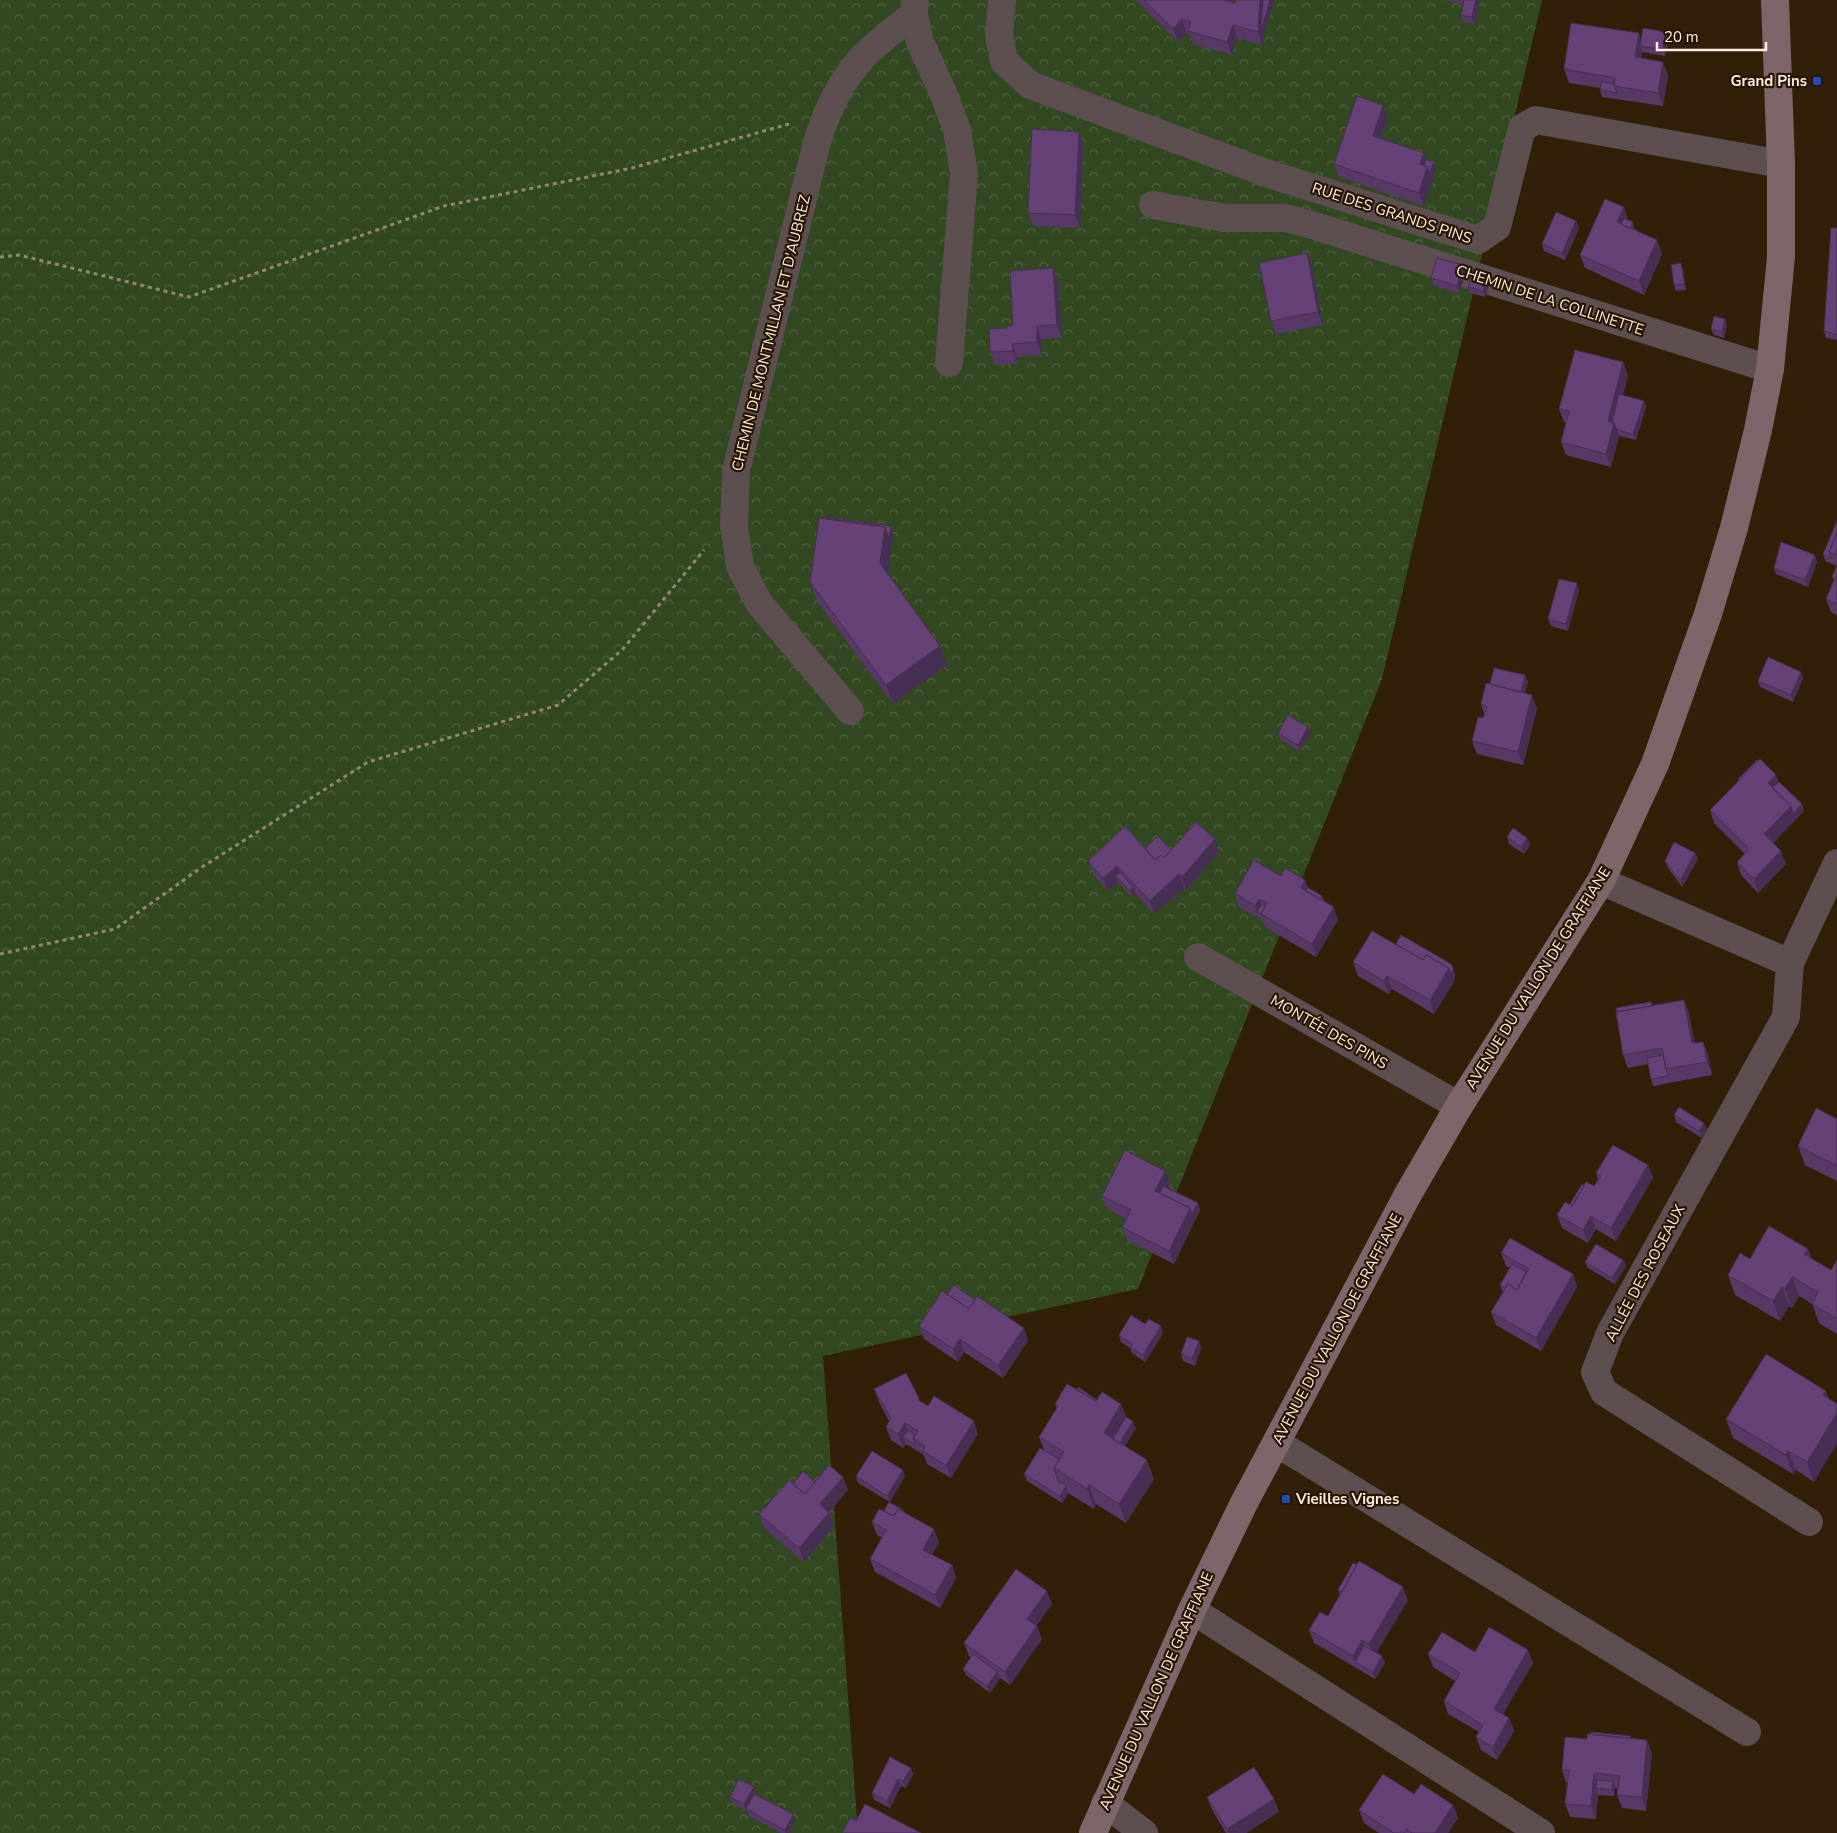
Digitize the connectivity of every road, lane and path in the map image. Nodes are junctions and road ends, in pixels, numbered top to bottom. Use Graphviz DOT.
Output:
graph roads {
  1 [pos="1002,0"];
  2 [pos="1775,0"];
  3 [pos="914,7"];
  4 [pos="826,114"];
  5 [pos="1781,164"];
  6 [pos="1153,205"];
  7 [pos="0,257"];
  8 [pos="949,363"];
  9 [pos="1770,369"];
  10 [pos="735,513"];
  11 [pos="850,711"];
  12 [pos="1837,863"];
  13 [pos="1601,881"];
  14 [pos="0,954"];
  15 [pos="1198,957"];
  16 [pos="1790,963"];
  17 [pos="1459,1106"];
  18 [pos="1277,1443"];
  19 [pos="1810,1522"];
  20 [pos="1192,1610"];
  21 [pos="1747,1732"];
  22 [pos="1105,1803"];
  23 [pos="1092,1833"];
  24 [pos="1144,1833"];
  25 [pos="1541,1833"];
  1 -- 5 [label="street, RUE DES GRANDS PINS"];
  2 -- 5 [label="street, AVENUE DU VALLON DE GRAFFIANE"];
  3 -- 4 [label="street, CHEMIN DE MONTMILLAN ET D'AUBREZ"];
  3 -- 8 [label="street, CHEMIN DE MONTMILLAN ET D'AUBREZ"];
  4 -- 7 [label="path"];
  4 -- 10 [label="street, CHEMIN DE MONTMILLAN ET D'AUBREZ"];
  5 -- 9 [label="street, AVENUE DU VALLON DE GRAFFIANE"];
  6 -- 9 [label="street, CHEMIN DE LA COLLINETTE"];
  9 -- 13 [label="street, AVENUE DU VALLON DE GRAFFIANE"];
  10 -- 11 [label="street, CHEMIN DE MONTMILLAN ET D'AUBREZ"];
  10 -- 14 [label="path"];
  12 -- 16 [label="street, ALLÉE DES ROSEAUX"];
  13 -- 16 [label="street"];
  13 -- 17 [label="street, AVENUE DU VALLON DE GRAFFIANE"];
  15 -- 17 [label="street, MONTÉE DES PINS"];
  16 -- 19 [label="street, ALLÉE DES ROSEAUX"];
  17 -- 18 [label="street, AVENUE DU VALLON DE GRAFFIANE"];
  18 -- 20 [label="street, AVENUE DU VALLON DE GRAFFIANE"];
  18 -- 21 [label="street"];
  20 -- 22 [label="street, AVENUE DU VALLON DE GRAFFIANE"];
  20 -- 25 [label="street"];
  22 -- 23 [label="street, AVENUE DU VALLON DE GRAFFIANE"];
  22 -- 24 [label="street"];
}
